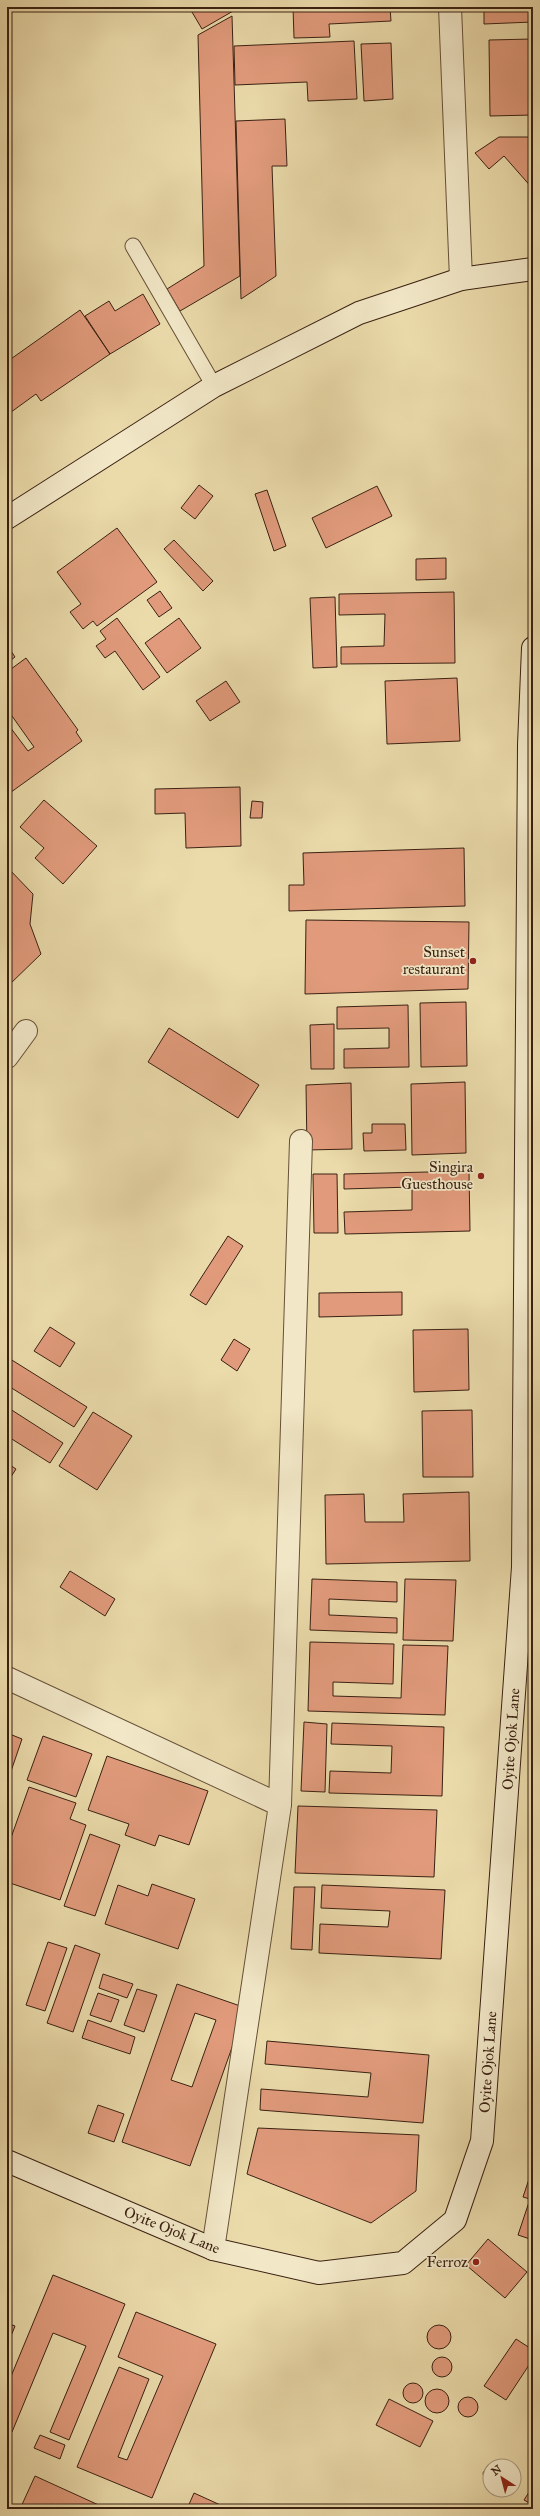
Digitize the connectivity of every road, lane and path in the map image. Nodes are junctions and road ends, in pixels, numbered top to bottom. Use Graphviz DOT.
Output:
graph roads {
  1 [pos="450,7"];
  2 [pos="133,246"];
  3 [pos="533,269"];
  4 [pos="461,279"];
  5 [pos="214,386"];
  6 [pos="7,518"];
  7 [pos="533,648"];
  8 [pos="26,1031"];
  9 [pos="7,1057"];
  10 [pos="301,1141"];
  11 [pos="528,1567"];
  12 [pos="7,1678"];
  13 [pos="280,1805"];
  14 [pos="7,2161"];
  15 [pos="213,2248"];
  1 -- 4 [label="street"];
  2 -- 5 [label="lane"];
  3 -- 4 [label="street"];
  4 -- 5 [label="street"];
  5 -- 6 [label="street"];
  7 -- 11 [label="street, Oyite Ojok Lane"];
  8 -- 9 [label="street"];
  10 -- 13 [label="street"];
  11 -- 15 [label="street, Oyite Ojok Lane"];
  12 -- 13 [label="street"];
  13 -- 15 [label="street"];
  14 -- 15 [label="street, Oyite Ojok Lane"];
}
